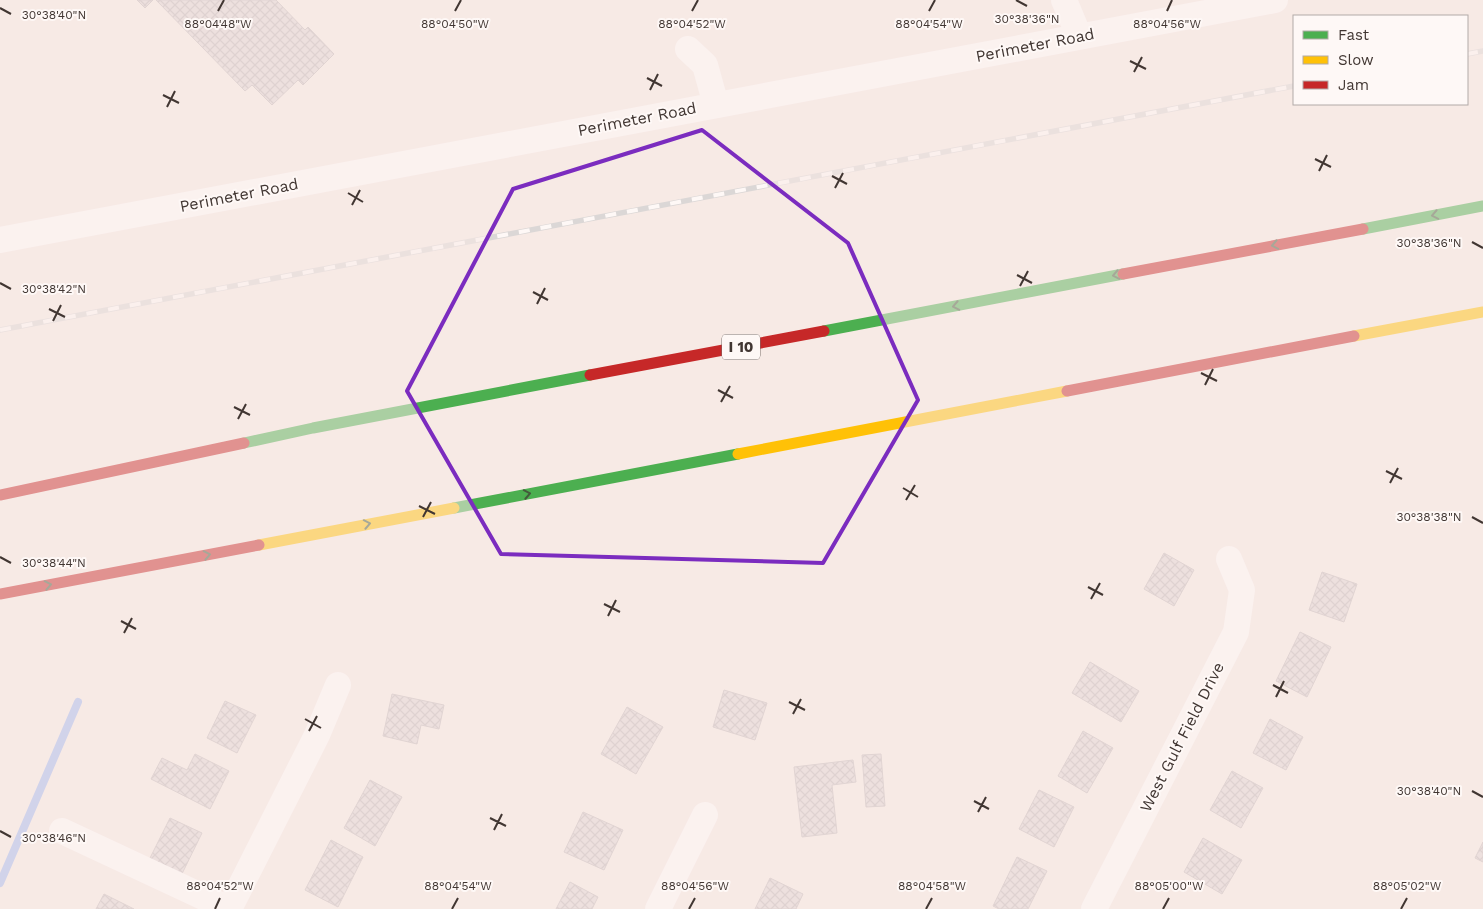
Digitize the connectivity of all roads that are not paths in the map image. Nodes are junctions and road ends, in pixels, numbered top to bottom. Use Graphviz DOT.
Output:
graph roads {
  1 [pos="1064,0"];
  2 [pos="1275,0"];
  3 [pos="1079,36"];
  4 [pos="688,49"];
  5 [pos="716,104"];
  6 [pos="1483,206"];
  7 [pos="0,240"];
  8 [pos="1483,312"];
  9 [pos="0,495"];
  10 [pos="1229,559"];
  11 [pos="0,594"];
  12 [pos="338,685"];
  13 [pos="706,815"];
  14 [pos="62,830"];
  15 [pos="229,909"];
  16 [pos="658,909"];
  17 [pos="1094,909"];
  1 -- 3 [label="street"];
  2 -- 3 [label="street, Perimeter Road"];
  3 -- 5 [label="street, Perimeter Road"];
  4 -- 5 [label="street"];
  5 -- 7 [label="street, Perimeter Road"];
  6 -- 9 [label="highway, I 10, one-way"];
  11 -- 8 [label="highway, one-way"];
  10 -- 17 [label="street, West Gulf Field Drive"];
  12 -- 15 [label="street"];
  13 -- 16 [label="street"];
  14 -- 15 [label="street"];
}
